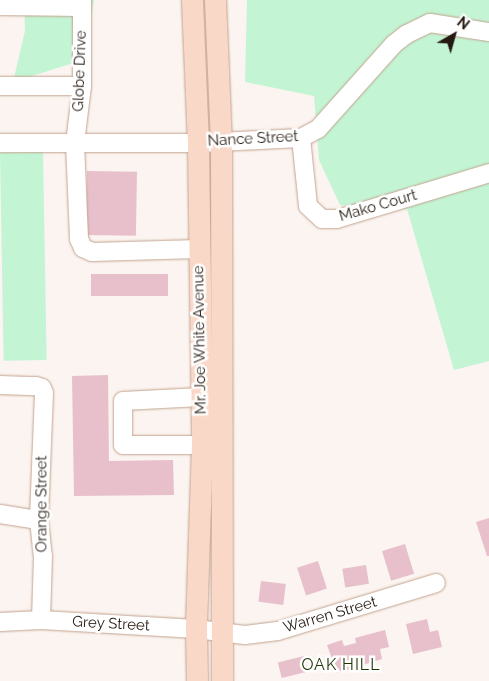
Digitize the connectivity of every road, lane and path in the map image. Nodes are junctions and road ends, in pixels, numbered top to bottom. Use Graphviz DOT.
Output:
graph roads {
  1 [pos="192,0"];
  2 [pos="215,0"];
  3 [pos="82,3"];
  4 [pos="0,6"];
  5 [pos="489,32"];
  6 [pos="0,86"];
  7 [pos="82,86"];
  8 [pos="302,138"];
  9 [pos="221,141"];
  10 [pos="198,142"];
  11 [pos="0,143"];
  12 [pos="75,143"];
  13 [pos="489,173"];
  14 [pos="199,249"];
  15 [pos="0,385"];
  16 [pos="201,397"];
  17 [pos="202,445"];
  18 [pos="0,514"];
  19 [pos="40,520"];
  20 [pos="436,583"];
  21 [pos="41,620"];
  22 [pos="0,622"];
  23 [pos="196,629"];
  24 [pos="221,632"];
  25 [pos="197,681"];
  26 [pos="222,681"];
  1 -- 10 [label="main road, Mr. Joe White Avenue"];
  2 -- 9 [label="main road, Mr. Joe White Avenue"];
  3 -- 4 [label="street"];
  3 -- 7 [label="street, Globe Drive"];
  5 -- 8 [label="street, Nance Street"];
  6 -- 7 [label="street"];
  7 -- 12 [label="street, Globe Drive"];
  8 -- 9 [label="street, Nance Street"];
  8 -- 13 [label="street, Mako Court"];
  9 -- 10 [label="street, Nance Street"];
  9 -- 24 [label="main road, Mr. Joe White Avenue"];
  10 -- 12 [label="street, Nance Street"];
  10 -- 14 [label="main road, Mr. Joe White Avenue"];
  11 -- 12 [label="street, Nance Street"];
  12 -- 14 [label="street, Globe Drive"];
  14 -- 16 [label="main road, Mr. Joe White Avenue"];
  15 -- 19 [label="street, Orange Street"];
  16 -- 17 [label="main road, Mr. Joe White Avenue"];
  16 -- 17 [label="street"];
  17 -- 23 [label="main road, Mr. Joe White Avenue"];
  18 -- 19 [label="street"];
  19 -- 21 [label="street, Orange Street"];
  20 -- 24 [label="street, Warren Street"];
  21 -- 22 [label="street, Grey Street"];
  21 -- 23 [label="street, Grey Street"];
  23 -- 24 [label="street, Grey Street"];
  23 -- 25 [label="main road, Mr. Joe White Avenue"];
  24 -- 26 [label="main road, Mr. Joe White Avenue"];
}
